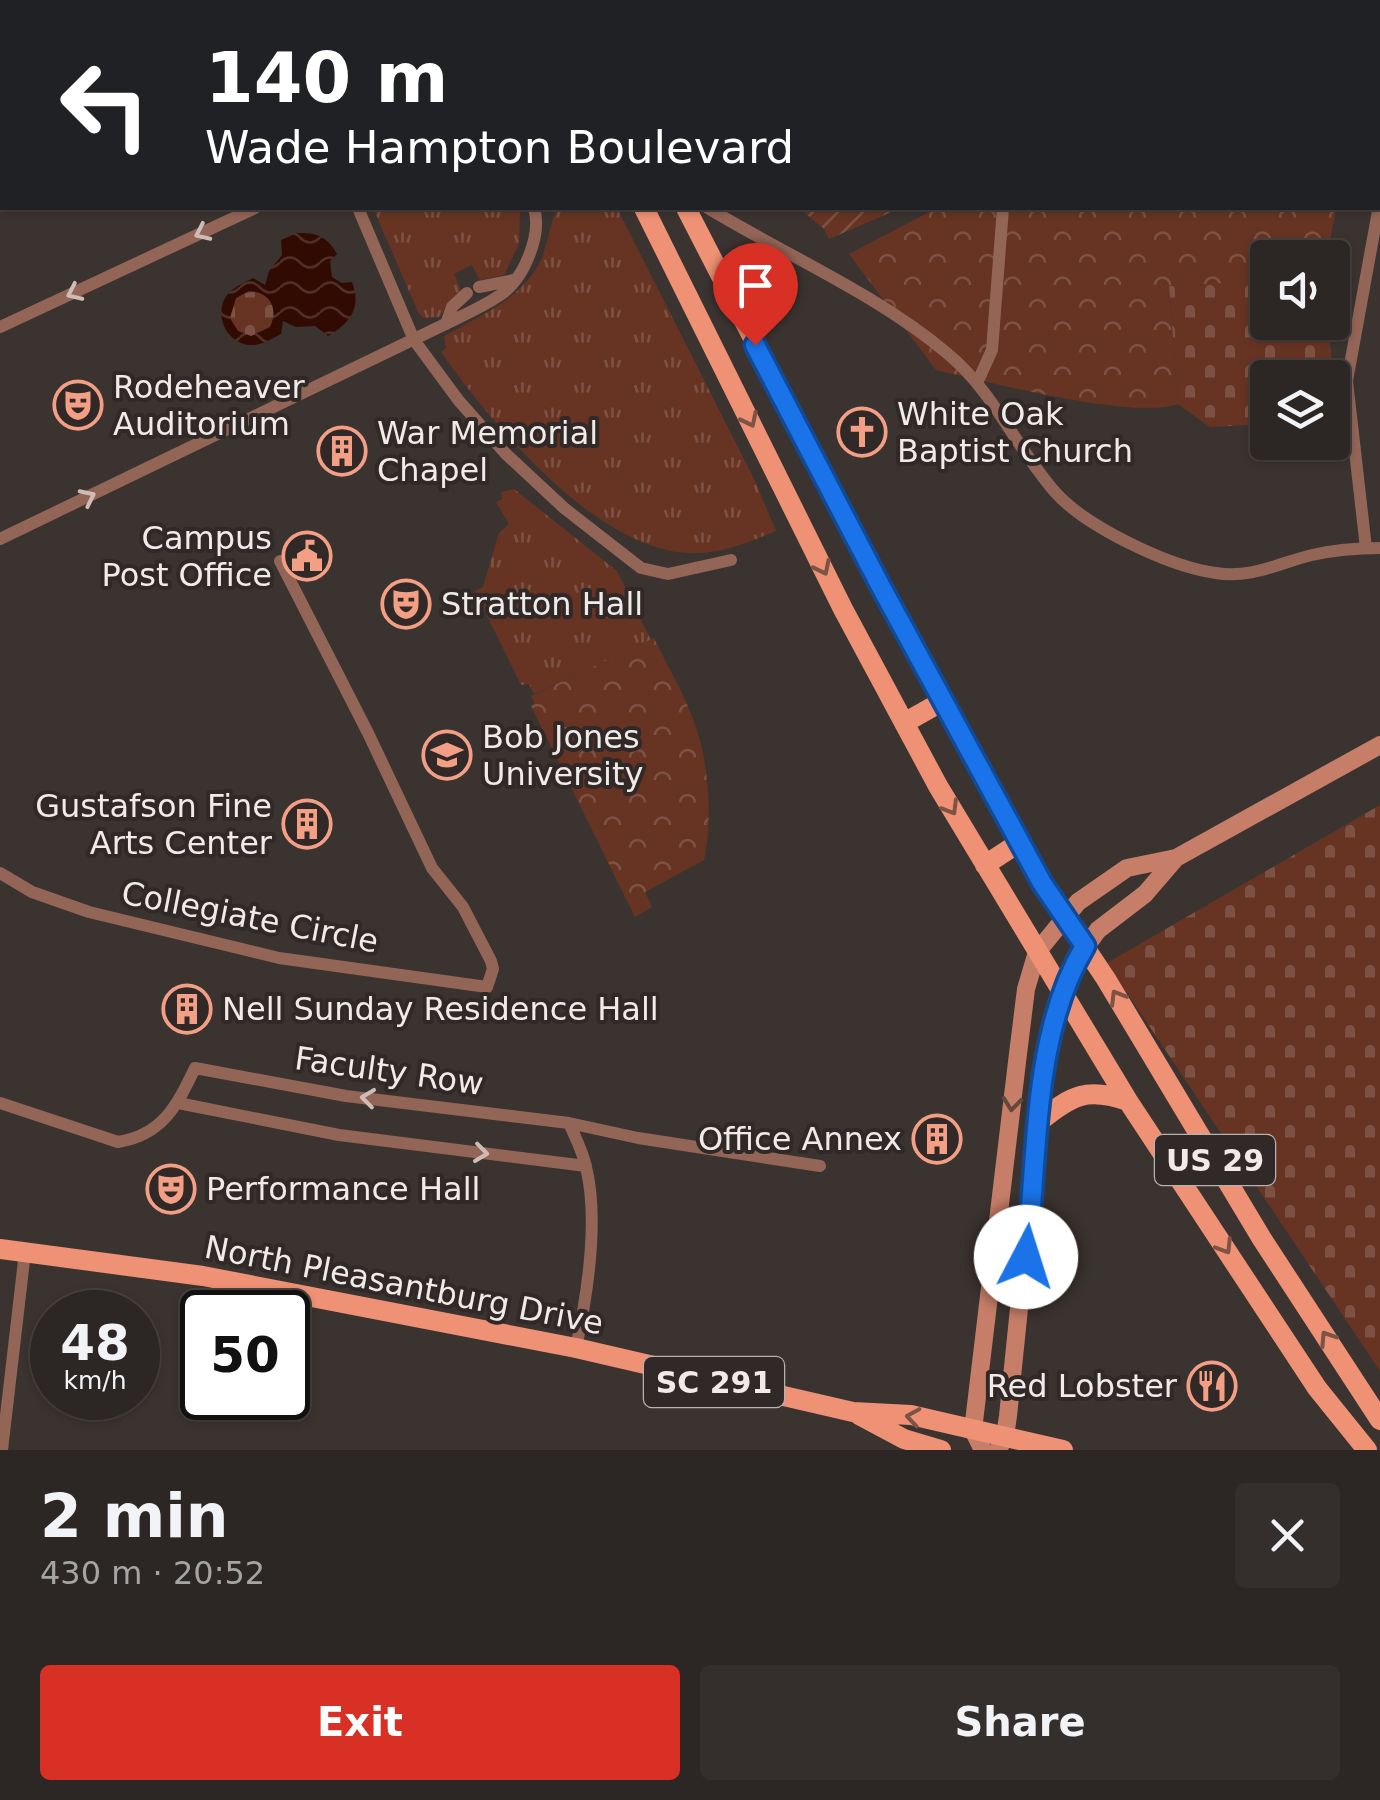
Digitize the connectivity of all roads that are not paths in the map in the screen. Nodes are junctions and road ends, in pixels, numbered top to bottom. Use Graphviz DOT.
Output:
graph roads {
  1 [pos="251,210"];
  2 [pos="359,210"];
  3 [pos="537,210"];
  4 [pos="645,210"];
  5 [pos="687,210"];
  6 [pos="711,210"];
  7 [pos="1002,210"];
  8 [pos="1378,210"];
  9 [pos="514,280"];
  10 [pos="725,285"];
  11 [pos="692,304"];
  12 [pos="446,324"];
  13 [pos="0,327"];
  14 [pos="414,340"];
  15 [pos="977,383"];
  16 [pos="0,539"];
  17 [pos="1373,548"];
  18 [pos="731,560"];
  19 [pos="280,561"];
  20 [pos="943,701"];
  21 [pos="904,723"];
  22 [pos="1380,746"];
  23 [pos="1020,842"];
  24 [pos="1176,858"];
  25 [pos="986,865"];
  26 [pos="0,873"];
  27 [pos="1064,916"];
  28 [pos="1085,946"];
  29 [pos="1037,952"];
  30 [pos="1061,993"];
  31 [pos="1128,1101"];
  32 [pos="178,1102"];
  33 [pos="0,1103"];
  34 [pos="1040,1121"];
  35 [pos="569,1123"];
  36 [pos="586,1166"];
  37 [pos="820,1166"];
  38 [pos="0,1249"];
  39 [pos="25,1252"];
  40 [pos="576,1348"];
  41 [pos="3,1398"];
  42 [pos="852,1412"];
  43 [pos="1380,1420"];
  44 [pos="973,1430"];
  45 [pos="1354,1441"];
  46 [pos="1001,1443"];
  47 [pos="2,1450"];
  48 [pos="941,1450"];
  49 [pos="983,1450"];
  50 [pos="1063,1450"];
  51 [pos="1367,1450"];
  1 -- 13 [label="street, one-way"];
  2 -- 14 [label="street"];
  3 -- 9 [label="street"];
  4 -- 11 [label="main road, US 29"];
  5 -- 10 [label="main road, US 29"];
  6 -- 15 [label="street"];
  7 -- 15 [label="street"];
  8 -- 17 [label="street"];
  9 -- 12 [label="street"];
  9 -- 12 [label="street"];
  10 -- 11 [label="main road"];
  10 -- 20 [label="main road, US 29"];
  11 -- 21 [label="main road, US 29, one-way"];
  12 -- 14 [label="street"];
  16 -- 14 [label="street, one-way"];
  14 -- 18 [label="street"];
  15 -- 17 [label="street"];
  19 -- 26 [label="street, Collegiate Circle"];
  20 -- 21 [label="main road"];
  20 -- 23 [label="main road, US 29"];
  21 -- 25 [label="main road, US 29, one-way"];
  22 -- 24 [label="main road"];
  23 -- 25 [label="main road"];
  23 -- 27 [label="main road, US 29"];
  24 -- 27 [label="main road"];
  24 -- 28 [label="main road"];
  25 -- 29 [label="main road, US 29"];
  27 -- 28 [label="main road, US 29"];
  27 -- 29 [label="main road"];
  28 -- 30 [label="main road"];
  43 -- 28 [label="main road, US 29, one-way"];
  29 -- 30 [label="main road, US 29"];
  29 -- 44 [label="main road, one-way"];
  30 -- 31 [label="main road, US 29"];
  30 -- 34 [label="main road"];
  31 -- 34 [label="main road"];
  31 -- 45 [label="main road, US 29, one-way"];
  32 -- 33 [label="street, Faculty Row"];
  35 -- 32 [label="street, Faculty Row, one-way"];
  32 -- 36 [label="street, Faculty Row, one-way"];
  34 -- 46 [label="main road"];
  35 -- 36 [label="street"];
  35 -- 37 [label="street"];
  36 -- 40 [label="street"];
  38 -- 39 [label="main road, North Pleasantburg Drive / SC 291"];
  39 -- 40 [label="main road, North Pleasantburg Drive / SC 291"];
  39 -- 41 [label="street"];
  40 -- 42 [label="main road, North Pleasantburg Drive / SC 291"];
  41 -- 47 [label="street"];
  44 -- 42 [label="main road, North Pleasantburg Drive / SC 291, one-way"];
  42 -- 48 [label="main road, North Pleasantburg Drive / SC 291"];
  44 -- 46 [label="main road, North Pleasantburg Drive"];
  44 -- 49 [label="main road"];
  45 -- 51 [label="main road, US 29"];
  46 -- 50 [label="main road, North Pleasantburg Drive"];
}
